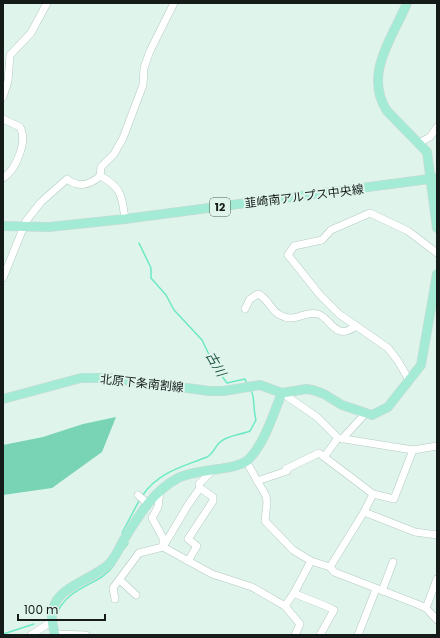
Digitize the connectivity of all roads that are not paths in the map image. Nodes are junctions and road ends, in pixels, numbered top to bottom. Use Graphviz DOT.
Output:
graph roads {
  1 [pos="47,3"];
  2 [pos="174,3"];
  3 [pos="407,3"];
  4 [pos="3,97"];
  5 [pos="3,119"];
  6 [pos="437,130"];
  7 [pos="418,143"];
  8 [pos="100,176"];
  9 [pos="3,178"];
  10 [pos="434,179"];
  11 [pos="126,219"];
  12 [pos="3,226"];
  13 [pos="23,227"];
  14 [pos="437,228"];
  15 [pos="437,253"];
  16 [pos="437,274"];
  17 [pos="3,278"];
  18 [pos="245,309"];
  19 [pos="356,326"];
  20 [pos="409,380"];
  21 [pos="282,393"];
  22 [pos="3,399"];
  23 [pos="366,414"];
  24 [pos="340,439"];
  25 [pos="437,446"];
  26 [pos="413,450"];
  27 [pos="324,457"];
  28 [pos="246,461"];
  29 [pos="215,469"];
  30 [pos="258,481"];
  31 [pos="200,488"];
  32 [pos="160,492"];
  33 [pos="373,494"];
  34 [pos="138,495"];
  35 [pos="146,502"];
  36 [pos="364,512"];
  37 [pos="437,535"];
  38 [pos="204,541"];
  39 [pos="197,546"];
  40 [pos="163,547"];
  41 [pos="188,561"];
  42 [pos="311,561"];
  43 [pos="393,562"];
  44 [pos="330,568"];
  45 [pos="437,579"];
  46 [pos="120,580"];
  47 [pos="379,590"];
  48 [pos="294,593"];
  49 [pos="136,595"];
  50 [pos="116,599"];
  51 [pos="285,606"];
  52 [pos="426,608"];
  53 [pos="437,620"];
  54 [pos="51,622"];
  55 [pos="32,635"];
  56 [pos="55,635"];
  57 [pos="86,635"];
  58 [pos="296,635"];
  59 [pos="320,635"];
  60 [pos="358,635"];
  1 -- 4 [label="street"];
  2 -- 8 [label="street"];
  3 -- 7 [label="main road"];
  5 -- 9 [label="street"];
  6 -- 7 [label="street"];
  7 -- 10 [label="main road"];
  8 -- 11 [label="street"];
  8 -- 13 [label="street"];
  10 -- 11 [label="main road, 韮崎南アルプス中央線 / 12"];
  10 -- 14 [label="main road"];
  11 -- 13 [label="main road, 韮崎南アルプス中央線 / 12"];
  12 -- 13 [label="main road, 韮崎南アルプス中央線 / 12"];
  13 -- 17 [label="street"];
  15 -- 19 [label="street"];
  16 -- 20 [label="main road"];
  18 -- 19 [label="street"];
  19 -- 20 [label="street"];
  20 -- 23 [label="main road"];
  21 -- 22 [label="main road, 北原下条南割線"];
  21 -- 23 [label="main road"];
  21 -- 24 [label="street"];
  21 -- 28 [label="main road"];
  23 -- 24 [label="street"];
  24 -- 26 [label="street"];
  24 -- 27 [label="street"];
  25 -- 26 [label="street"];
  26 -- 33 [label="street"];
  27 -- 30 [label="street"];
  27 -- 33 [label="street"];
  28 -- 29 [label="main road"];
  28 -- 30 [label="street"];
  29 -- 31 [label="street"];
  29 -- 32 [label="main road"];
  30 -- 42 [label="street"];
  31 -- 39 [label="street"];
  31 -- 40 [label="street"];
  32 -- 35 [label="main road"];
  32 -- 40 [label="street"];
  33 -- 36 [label="street"];
  34 -- 35 [label="street"];
  35 -- 54 [label="main road"];
  36 -- 37 [label="street"];
  36 -- 44 [label="street"];
  38 -- 39 [label="street"];
  39 -- 41 [label="street"];
  40 -- 41 [label="street"];
  40 -- 46 [label="street"];
  41 -- 51 [label="street"];
  42 -- 44 [label="street"];
  42 -- 48 [label="street"];
  43 -- 47 [label="street"];
  44 -- 47 [label="street"];
  45 -- 52 [label="street"];
  46 -- 49 [label="street"];
  46 -- 50 [label="street"];
  47 -- 52 [label="street"];
  47 -- 60 [label="street"];
  48 -- 51 [label="street"];
  48 -- 59 [label="street"];
  51 -- 58 [label="street"];
  52 -- 53 [label="street"];
  54 -- 55 [label="street"];
  54 -- 56 [label="main road"];
  56 -- 57 [label="street"];
}
